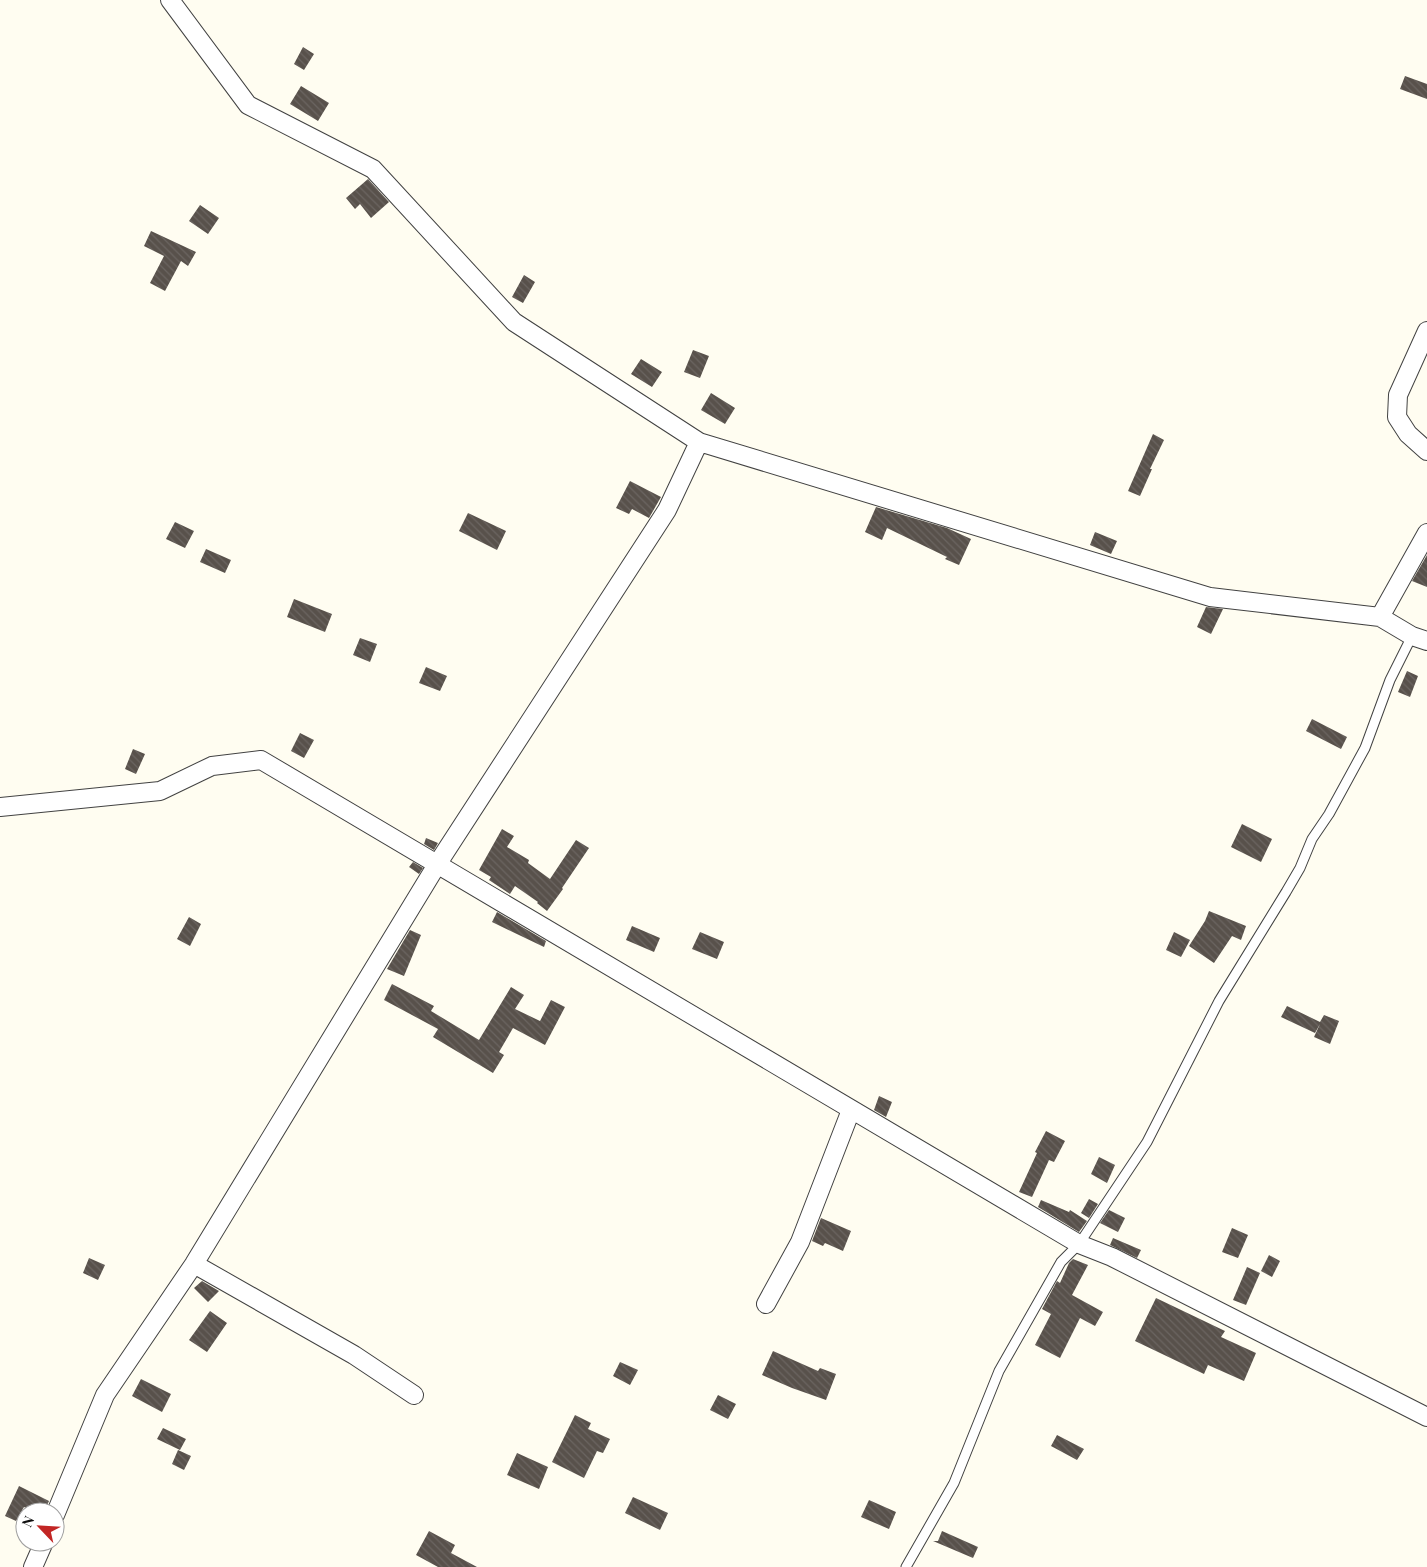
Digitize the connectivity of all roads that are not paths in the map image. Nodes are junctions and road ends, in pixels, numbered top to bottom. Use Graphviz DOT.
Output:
graph roads {
  1 [pos="170,0"];
  2 [pos="1427,331"];
  3 [pos="699,442"];
  4 [pos="1427,451"];
  5 [pos="1427,533"];
  6 [pos="1380,616"];
  7 [pos="1419,639"];
  8 [pos="0,807"];
  9 [pos="438,864"];
  10 [pos="851,1110"];
  11 [pos="1079,1244"];
  12 [pos="194,1264"];
  13 [pos="766,1304"];
  14 [pos="414,1396"];
  15 [pos="1427,1417"];
  16 [pos="60,1502"];
  17 [pos="40,1552"];
  18 [pos="33,1567"];
  19 [pos="906,1567"];
  1 -- 3 [label="street"];
  2 -- 4 [label="street"];
  3 -- 6 [label="street"];
  3 -- 9 [label="street"];
  5 -- 6 [label="street"];
  6 -- 7 [label="street"];
  7 -- 11 [label="lane"];
  8 -- 9 [label="street"];
  9 -- 10 [label="street"];
  9 -- 12 [label="street"];
  10 -- 11 [label="street"];
  10 -- 13 [label="street"];
  11 -- 15 [label="street"];
  11 -- 19 [label="lane"];
  12 -- 14 [label="street"];
  12 -- 16 [label="street"];
  17 -- 18 [label="street"];
}
